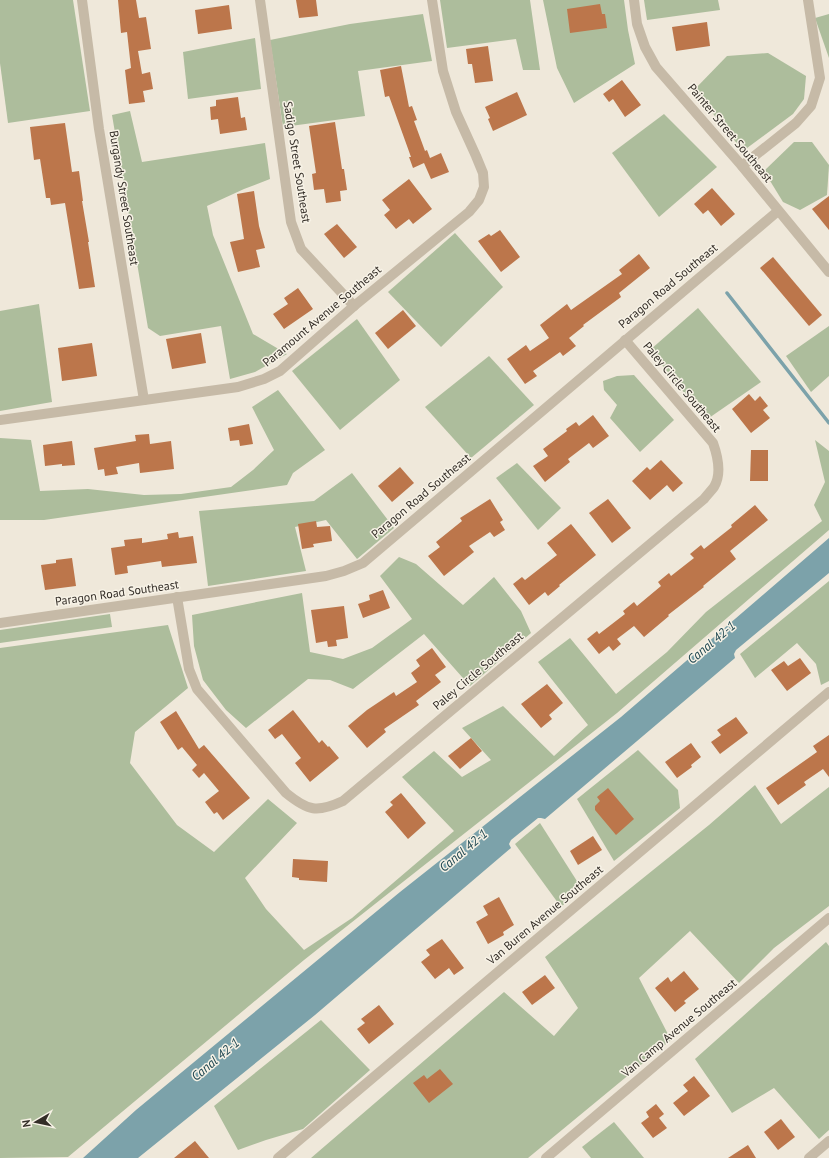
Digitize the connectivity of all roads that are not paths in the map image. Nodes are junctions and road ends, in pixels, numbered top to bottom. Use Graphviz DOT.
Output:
graph roads {
  1 [pos="82,0"];
  2 [pos="260,0"];
  3 [pos="432,0"];
  4 [pos="634,0"];
  5 [pos="808,0"];
  6 [pos="742,166"];
  7 [pos="778,211"];
  8 [pos="829,272"];
  9 [pos="354,306"];
  10 [pos="625,340"];
  11 [pos="144,400"];
  12 [pos="0,420"];
  13 [pos="177,597"];
  14 [pos="0,620"];
  15 [pos="0,623"];
  16 [pos="829,692"];
  17 [pos="829,918"];
  18 [pos="829,1141"];
  19 [pos="278,1158"];
  20 [pos="546,1158"];
  21 [pos="809,1158"];
  1 -- 11 [label="street, Burgandy Street Southeast"];
  2 -- 9 [label="street, Sadigo Street Southeast"];
  3 -- 9 [label="street, Paramount Avenue Southeast"];
  4 -- 6 [label="street, Painter Street Southeast"];
  5 -- 6 [label="street"];
  6 -- 7 [label="street, Painter Street Southeast"];
  7 -- 8 [label="street, Painter Street Southeast"];
  7 -- 10 [label="street, Paragon Road Southeast"];
  9 -- 11 [label="street, Paramount Avenue Southeast"];
  10 -- 13 [label="street, Paragon Road Southeast"];
  10 -- 13 [label="street, Paley Circle Southeast"];
  11 -- 12 [label="street, Paramount Avenue Southeast"];
  13 -- 15 [label="street, Paragon Road Southeast"];
  14 -- 15 [label="street"];
  16 -- 19 [label="street, Van Buren Avenue Southeast"];
  17 -- 20 [label="street, Van Camp Avenue Southeast"];
  18 -- 21 [label="street"];
}
